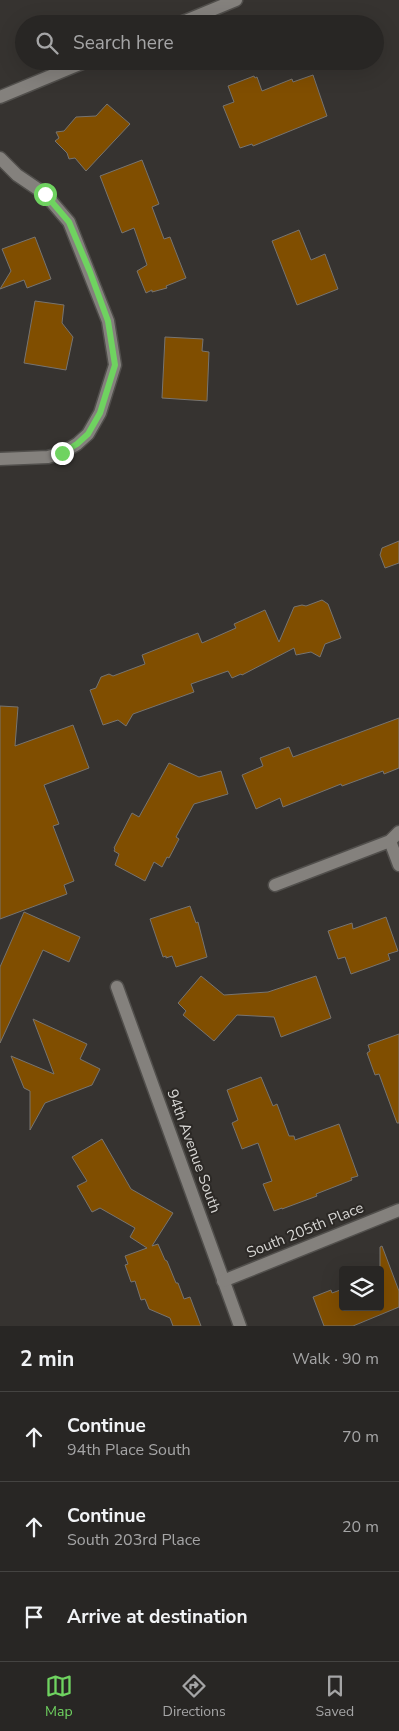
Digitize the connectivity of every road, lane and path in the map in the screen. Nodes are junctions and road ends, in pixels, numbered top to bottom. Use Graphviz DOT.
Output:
graph roads {
  1 [pos="236,0"];
  2 [pos="200,15"];
  3 [pos="65,70"];
  4 [pos="0,97"];
  5 [pos="0,158"];
  6 [pos="0,459"];
  7 [pos="394,836"];
  8 [pos="399,865"];
  9 [pos="275,885"];
  10 [pos="117,987"];
  11 [pos="399,1210"];
  12 [pos="223,1281"];
  13 [pos="240,1326"];
  1 -- 2 [label="street"];
  3 -- 4 [label="street"];
  5 -- 6 [label="street"];
  7 -- 8 [label="street"];
  7 -- 9 [label="street"];
  10 -- 12 [label="street, 94th Avenue South"];
  11 -- 12 [label="street, South 205th Place"];
  12 -- 13 [label="street, 94th Avenue South"];
}
